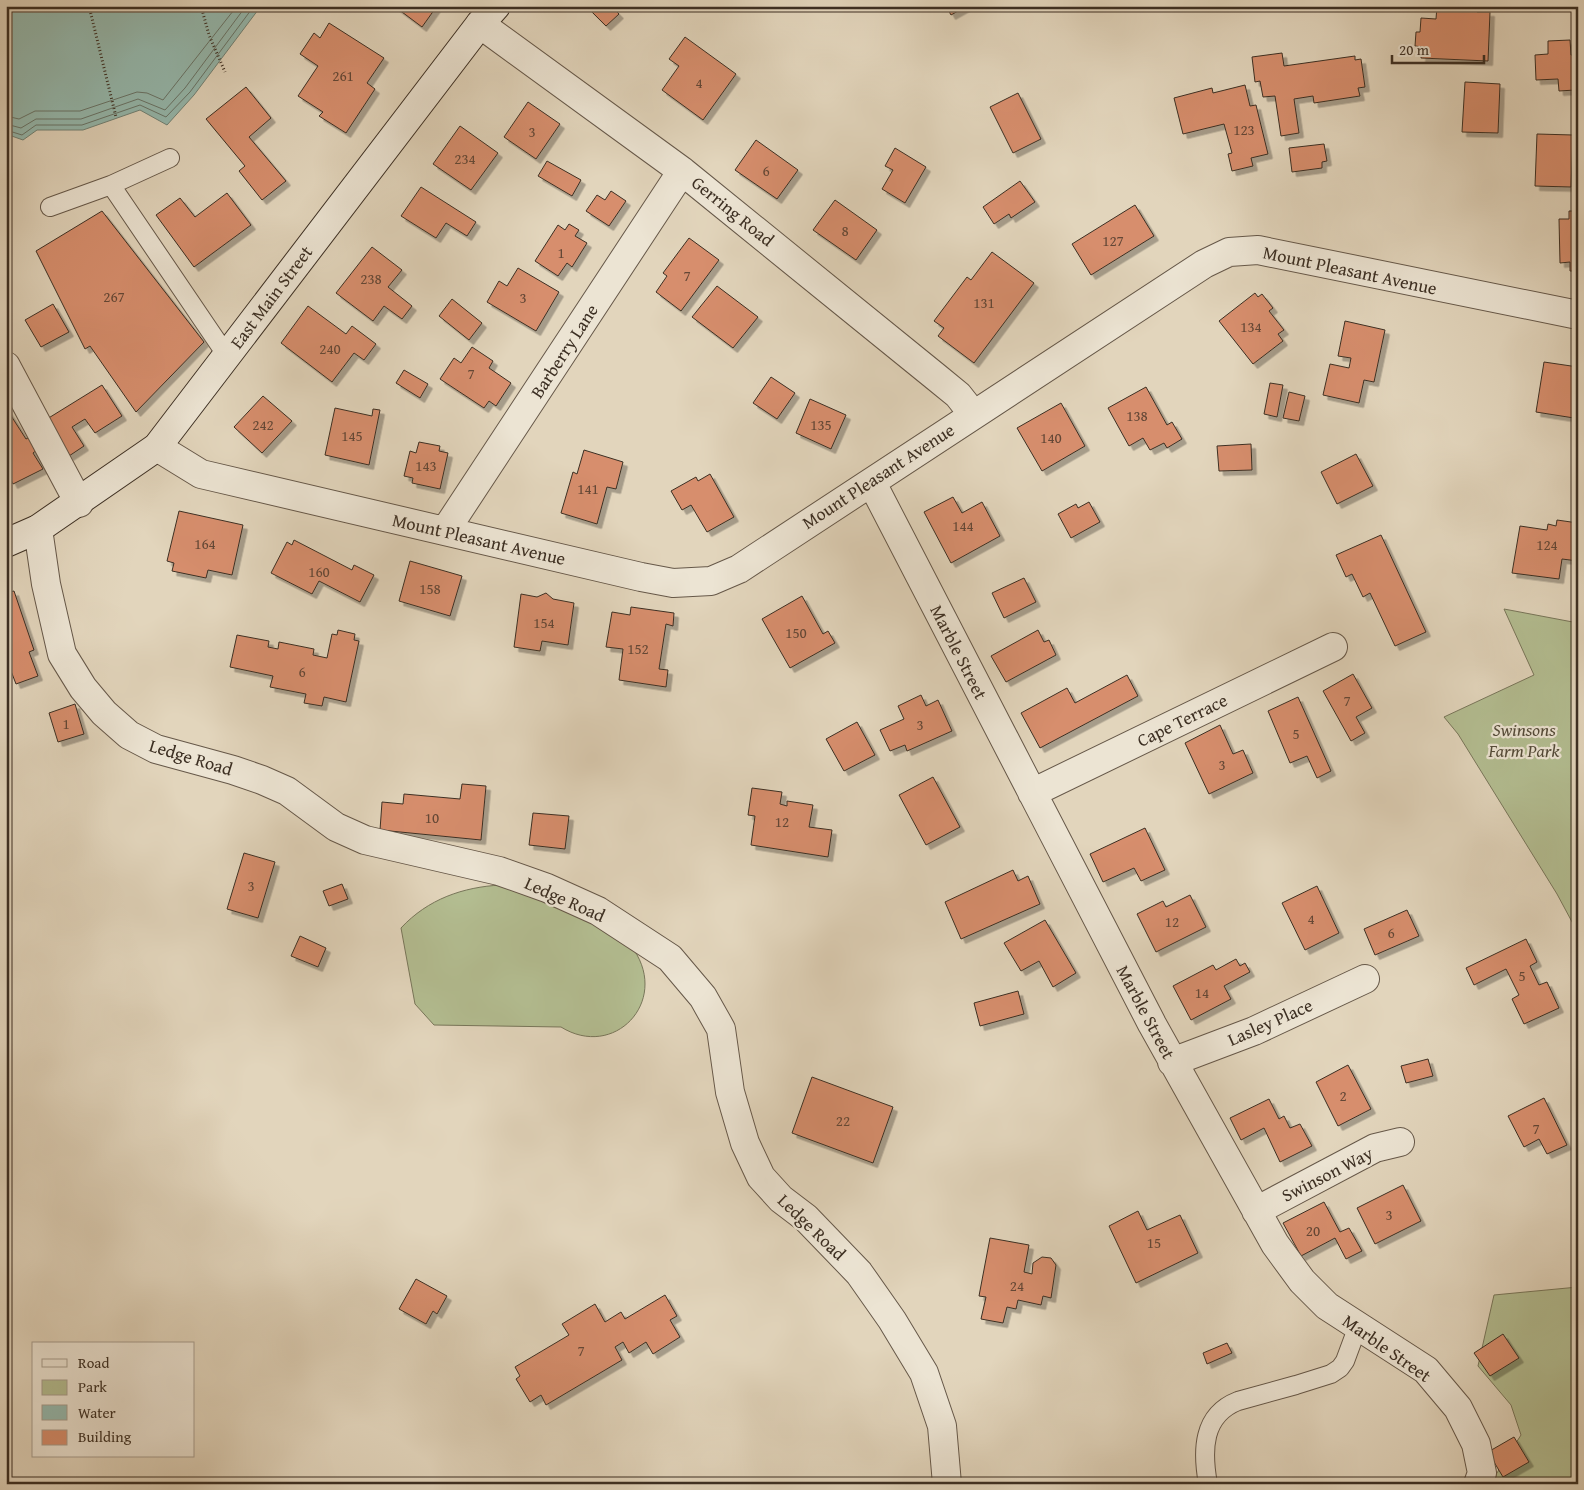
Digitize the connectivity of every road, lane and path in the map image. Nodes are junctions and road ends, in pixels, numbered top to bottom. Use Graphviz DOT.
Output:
graph roads {
  1 [pos="90,6"];
  2 [pos="201,6"];
  3 [pos="488,15"];
  4 [pos="225,72"];
  5 [pos="116,117"];
  6 [pos="170,158"];
  7 [pos="682,171"];
  8 [pos="111,185"];
  9 [pos="50,207"];
  10 [pos="1578,316"];
  11 [pos="227,356"];
  12 [pos="6,366"];
  13 [pos="973,414"];
  14 [pos="157,447"];
  15 [pos="872,483"];
  16 [pos="79,503"];
  17 [pos="38,529"];
  18 [pos="445,531"];
  19 [pos="6,543"];
  20 [pos="1333,647"];
  21 [pos="1032,793"];
  22 [pos="1365,979"];
  23 [pos="1172,1062"];
  24 [pos="1400,1142"];
  25 [pos="1256,1211"];
  26 [pos="1358,1326"];
  27 [pos="947,1484"];
  28 [pos="1208,1484"];
  29 [pos="1478,1484"];
  1 -- 5 [label="path"];
  2 -- 4 [label="path"];
  3 -- 7 [label="street, Gerring Road"];
  3 -- 11 [label="street, East Main Street"];
  6 -- 8 [label="lane"];
  7 -- 13 [label="street, Gerring Road"];
  7 -- 18 [label="street, Barberry Lane"];
  8 -- 9 [label="lane"];
  8 -- 11 [label="lane"];
  10 -- 13 [label="street, Mount Pleasant Avenue"];
  11 -- 14 [label="street, East Main Street"];
  12 -- 16 [label="street"];
  13 -- 15 [label="street, Mount Pleasant Avenue"];
  14 -- 16 [label="street, East Main Street"];
  14 -- 18 [label="street, Mount Pleasant Avenue"];
  15 -- 18 [label="street, Mount Pleasant Avenue"];
  15 -- 21 [label="street, Marble Street"];
  16 -- 17 [label="street, East Main Street"];
  17 -- 19 [label="street, East Main Street"];
  17 -- 27 [label="street, Ledge Road"];
  20 -- 21 [label="street, Cape Terrace"];
  21 -- 23 [label="street, Marble Street"];
  22 -- 23 [label="street, Lasley Place"];
  23 -- 25 [label="street, Marble Street"];
  24 -- 25 [label="street, Swinson Way"];
  25 -- 26 [label="street, Marble Street"];
  26 -- 28 [label="lane"];
  26 -- 29 [label="street, Marble Street"];
}
